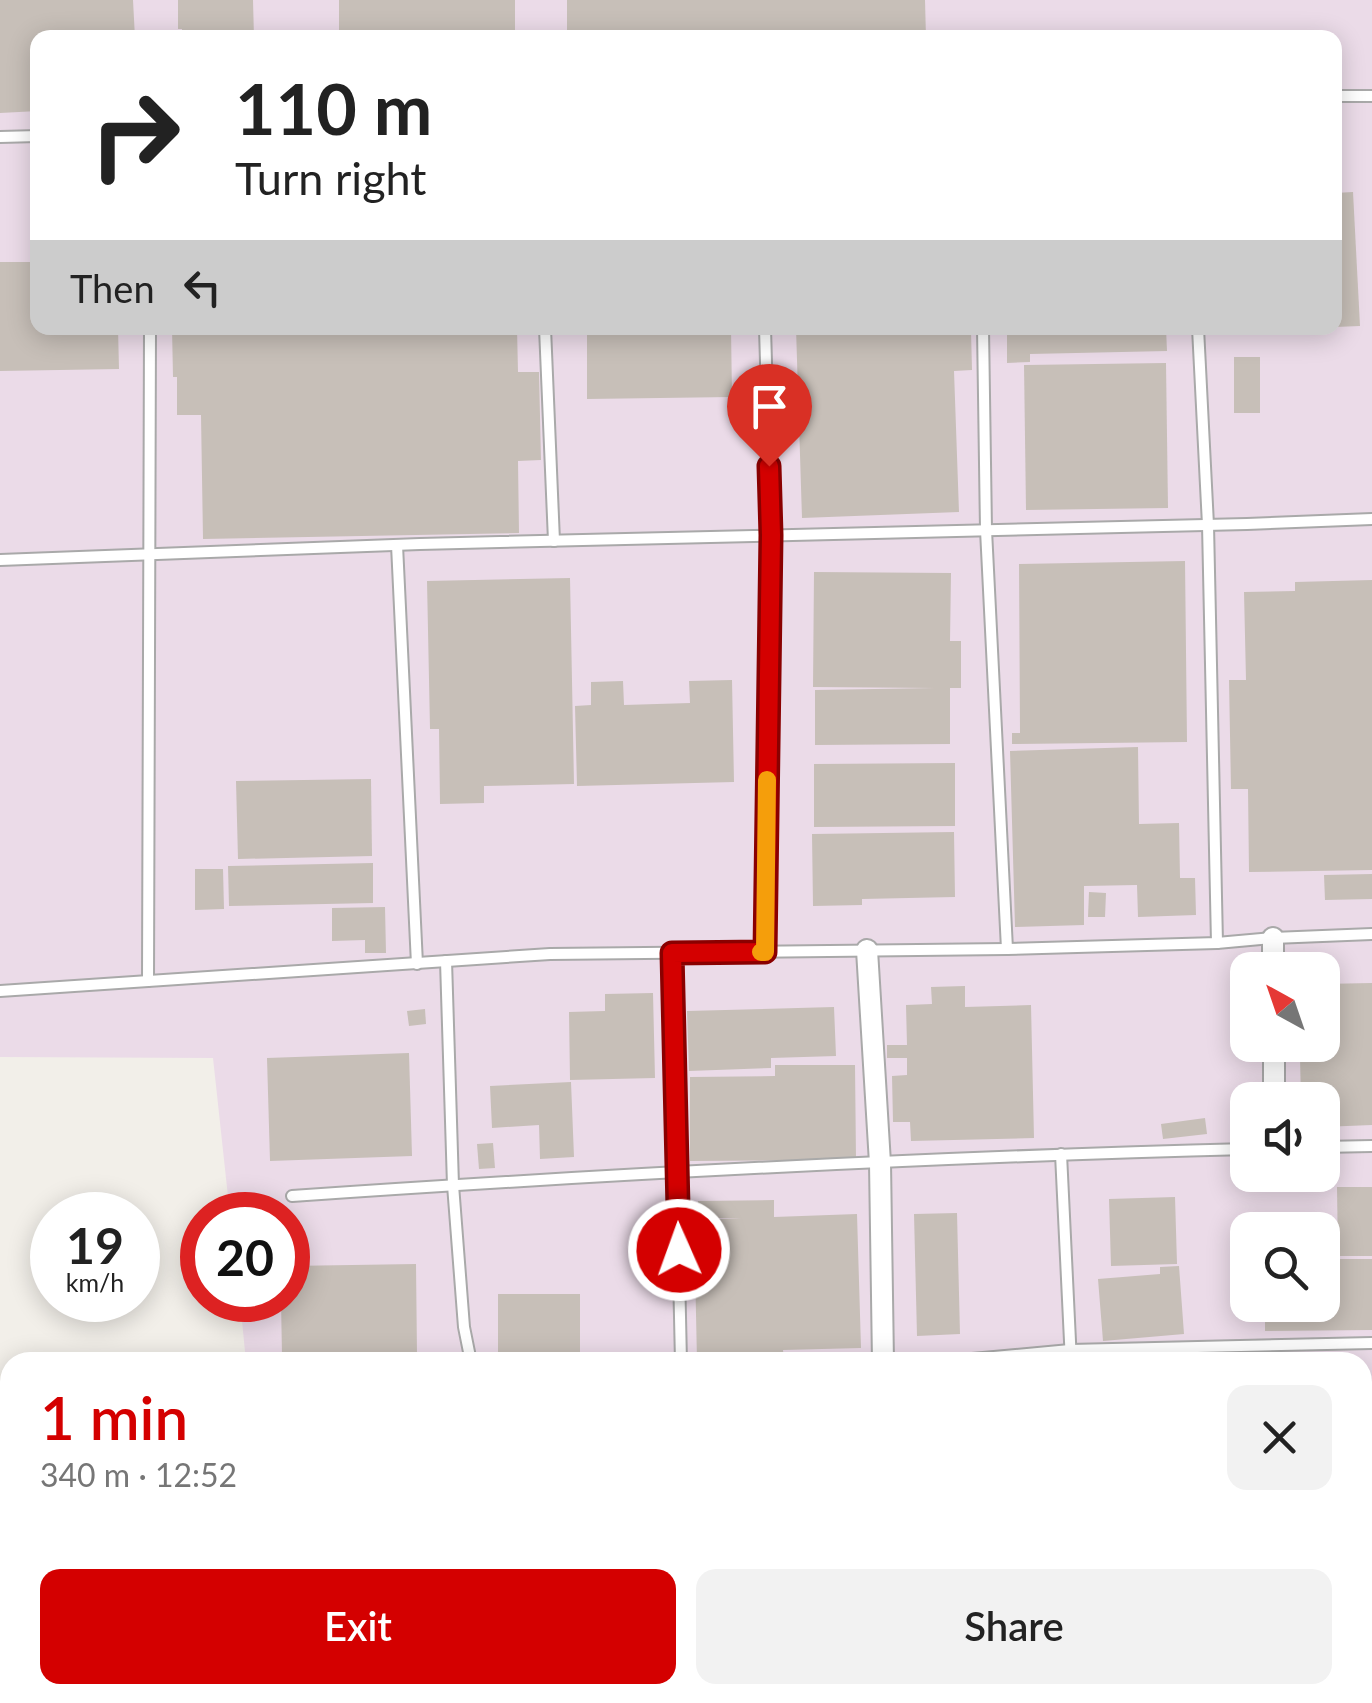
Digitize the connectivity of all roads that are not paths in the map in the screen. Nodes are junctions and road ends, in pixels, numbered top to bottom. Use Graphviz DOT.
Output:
graph roads {
  1 [pos="1342,96"];
  2 [pos="1372,96"];
  3 [pos="30,136"];
  4 [pos="0,137"];
  5 [pos="150,335"];
  6 [pos="545,335"];
  7 [pos="765,335"];
  8 [pos="983,335"];
  9 [pos="1198,335"];
  10 [pos="1372,519"];
  11 [pos="1208,525"];
  12 [pos="986,530"];
  13 [pos="771,535"];
  14 [pos="554,540"];
  15 [pos="397,544"];
  16 [pos="149,554"];
  17 [pos="0,560"];
  18 [pos="1372,934"];
  19 [pos="1273,938"];
  20 [pos="1217,943"];
  21 [pos="1008,949"];
  22 [pos="867,950"];
  23 [pos="765,952"];
  24 [pos="1273,952"];
  25 [pos="672,953"];
  26 [pos="446,961"];
  27 [pos="417,964"];
  28 [pos="148,981"];
  29 [pos="0,991"];
  30 [pos="1372,1146"];
  31 [pos="1340,1147"];
  32 [pos="1230,1149"];
  33 [pos="1060,1154"];
  34 [pos="880,1164"];
  35 [pos="677,1174"];
  36 [pos="453,1185"];
  37 [pos="310,1195"];
  38 [pos="1372,1343"];
  39 [pos="468,1352"];
  40 [pos="681,1352"];
  41 [pos="882,1352"];
  42 [pos="1070,1352"];
  43 [pos="1163,1352"];
  1 -- 2 [label="lane"];
  3 -- 4 [label="lane"];
  5 -- 16 [label="lane"];
  6 -- 14 [label="lane"];
  7 -- 13 [label="lane"];
  8 -- 12 [label="lane"];
  9 -- 11 [label="lane"];
  10 -- 11 [label="lane"];
  11 -- 12 [label="lane"];
  11 -- 20 [label="lane"];
  12 -- 13 [label="lane"];
  12 -- 21 [label="lane"];
  13 -- 14 [label="lane"];
  13 -- 23 [label="lane"];
  14 -- 15 [label="lane"];
  15 -- 16 [label="lane"];
  15 -- 27 [label="lane"];
  16 -- 17 [label="lane"];
  16 -- 28 [label="lane"];
  18 -- 19 [label="lane"];
  19 -- 20 [label="lane"];
  19 -- 24 [label="street"];
  20 -- 21 [label="lane"];
  21 -- 22 [label="lane"];
  22 -- 23 [label="lane"];
  22 -- 34 [label="street"];
  23 -- 25 [label="lane"];
  25 -- 26 [label="lane"];
  25 -- 35 [label="lane"];
  26 -- 27 [label="lane"];
  26 -- 36 [label="lane"];
  27 -- 28 [label="lane"];
  28 -- 29 [label="lane"];
  30 -- 31 [label="lane"];
  32 -- 33 [label="lane"];
  33 -- 34 [label="lane"];
  33 -- 42 [label="lane"];
  34 -- 35 [label="lane"];
  34 -- 41 [label="street"];
  35 -- 36 [label="lane"];
  35 -- 40 [label="lane"];
  36 -- 37 [label="lane"];
  36 -- 39 [label="lane"];
  38 -- 43 [label="lane"];
}
